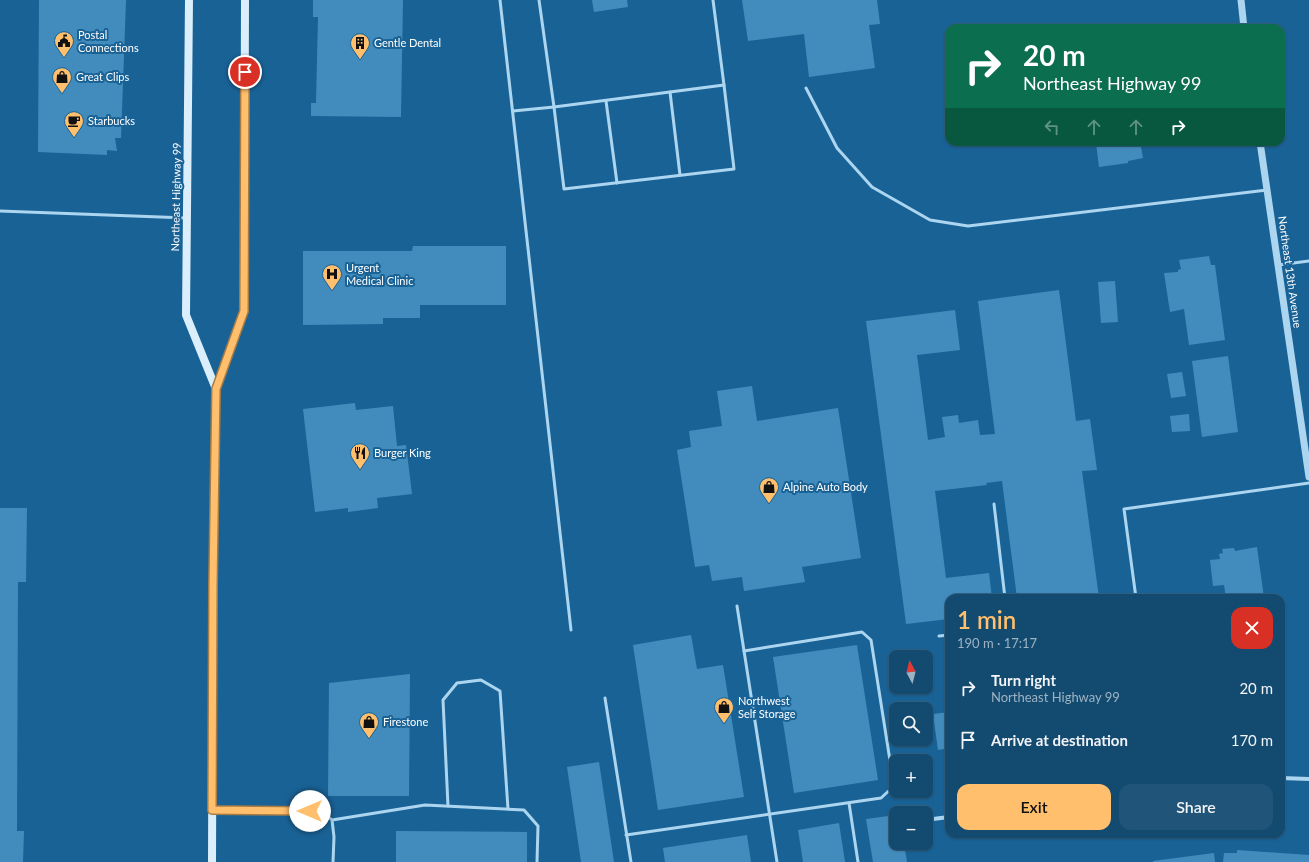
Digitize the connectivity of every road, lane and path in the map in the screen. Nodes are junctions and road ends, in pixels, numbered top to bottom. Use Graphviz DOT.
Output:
graph roads {
  1 [pos="189,0"];
  2 [pos="245,0"];
  3 [pos="500,0"];
  4 [pos="539,0"];
  5 [pos="713,0"];
  6 [pos="1241,0"];
  7 [pos="1244,24"];
  8 [pos="724,85"];
  9 [pos="806,88"];
  10 [pos="670,92"];
  11 [pos="606,101"];
  12 [pos="554,107"];
  13 [pos="513,111"];
  14 [pos="1261,146"];
  15 [pos="680,175"];
  16 [pos="616,183"];
  17 [pos="1267,190"];
  18 [pos="0,211"];
  19 [pos="187,218"];
  20 [pos="1309,261"];
  21 [pos="1278,265"];
  22 [pos="216,389"];
  23 [pos="1309,477"];
  24 [pos="1309,483"];
  25 [pos="994,504"];
  26 [pos="1005,594"];
  27 [pos="1135,594"];
  28 [pos="737,606"];
  29 [pos="571,630"];
  30 [pos="945,635"];
  31 [pos="939,636"];
  32 [pos="744,651"];
  33 [pos="605,698"];
  34 [pos="1285,778"];
  35 [pos="1309,779"];
  36 [pos="849,803"];
  37 [pos="448,806"];
  38 [pos="508,809"];
  39 [pos="212,810"];
  40 [pos="769,814"];
  41 [pos="945,818"];
  42 [pos="933,819"];
  43 [pos="332,820"];
  44 [pos="626,835"];
  45 [pos="212,862"];
  46 [pos="333,862"];
  47 [pos="537,862"];
  48 [pos="631,862"];
  49 [pos="776,862"];
  50 [pos="858,862"];
  1 -- 19 [label="main road, Northeast Highway 99"];
  2 -- 22 [label="main road, Northeast Highway 99"];
  3 -- 13 [label="lane"];
  4 -- 12 [label="lane"];
  5 -- 8 [label="lane"];
  6 -- 7 [label="street"];
  8 -- 10 [label="lane"];
  8 -- 15 [label="lane"];
  9 -- 17 [label="lane"];
  10 -- 11 [label="lane"];
  10 -- 15 [label="lane"];
  11 -- 12 [label="lane"];
  11 -- 16 [label="lane"];
  12 -- 13 [label="lane"];
  12 -- 16 [label="lane"];
  13 -- 29 [label="lane"];
  14 -- 17 [label="street, Northeast 13th Avenue"];
  15 -- 16 [label="lane"];
  17 -- 21 [label="street, Northeast 13th Avenue"];
  18 -- 19 [label="lane"];
  19 -- 22 [label="main road, Northeast Highway 99"];
  20 -- 21 [label="lane"];
  21 -- 23 [label="street, Northeast 13th Avenue"];
  22 -- 39 [label="main road, Northeast Highway 99"];
  24 -- 27 [label="lane"];
  25 -- 26 [label="lane"];
  28 -- 32 [label="lane"];
  30 -- 31 [label="lane"];
  32 -- 36 [label="lane"];
  32 -- 40 [label="lane"];
  33 -- 44 [label="lane"];
  34 -- 35 [label="street"];
  36 -- 40 [label="lane"];
  36 -- 50 [label="lane"];
  37 -- 38 [label="lane"];
  37 -- 38 [label="lane"];
  37 -- 43 [label="lane"];
  38 -- 47 [label="lane"];
  39 -- 43 [label="lane"];
  39 -- 45 [label="main road, Northeast Highway 99"];
  40 -- 44 [label="lane"];
  40 -- 49 [label="lane"];
  41 -- 42 [label="street"];
  43 -- 46 [label="lane"];
  44 -- 48 [label="lane"];
}
